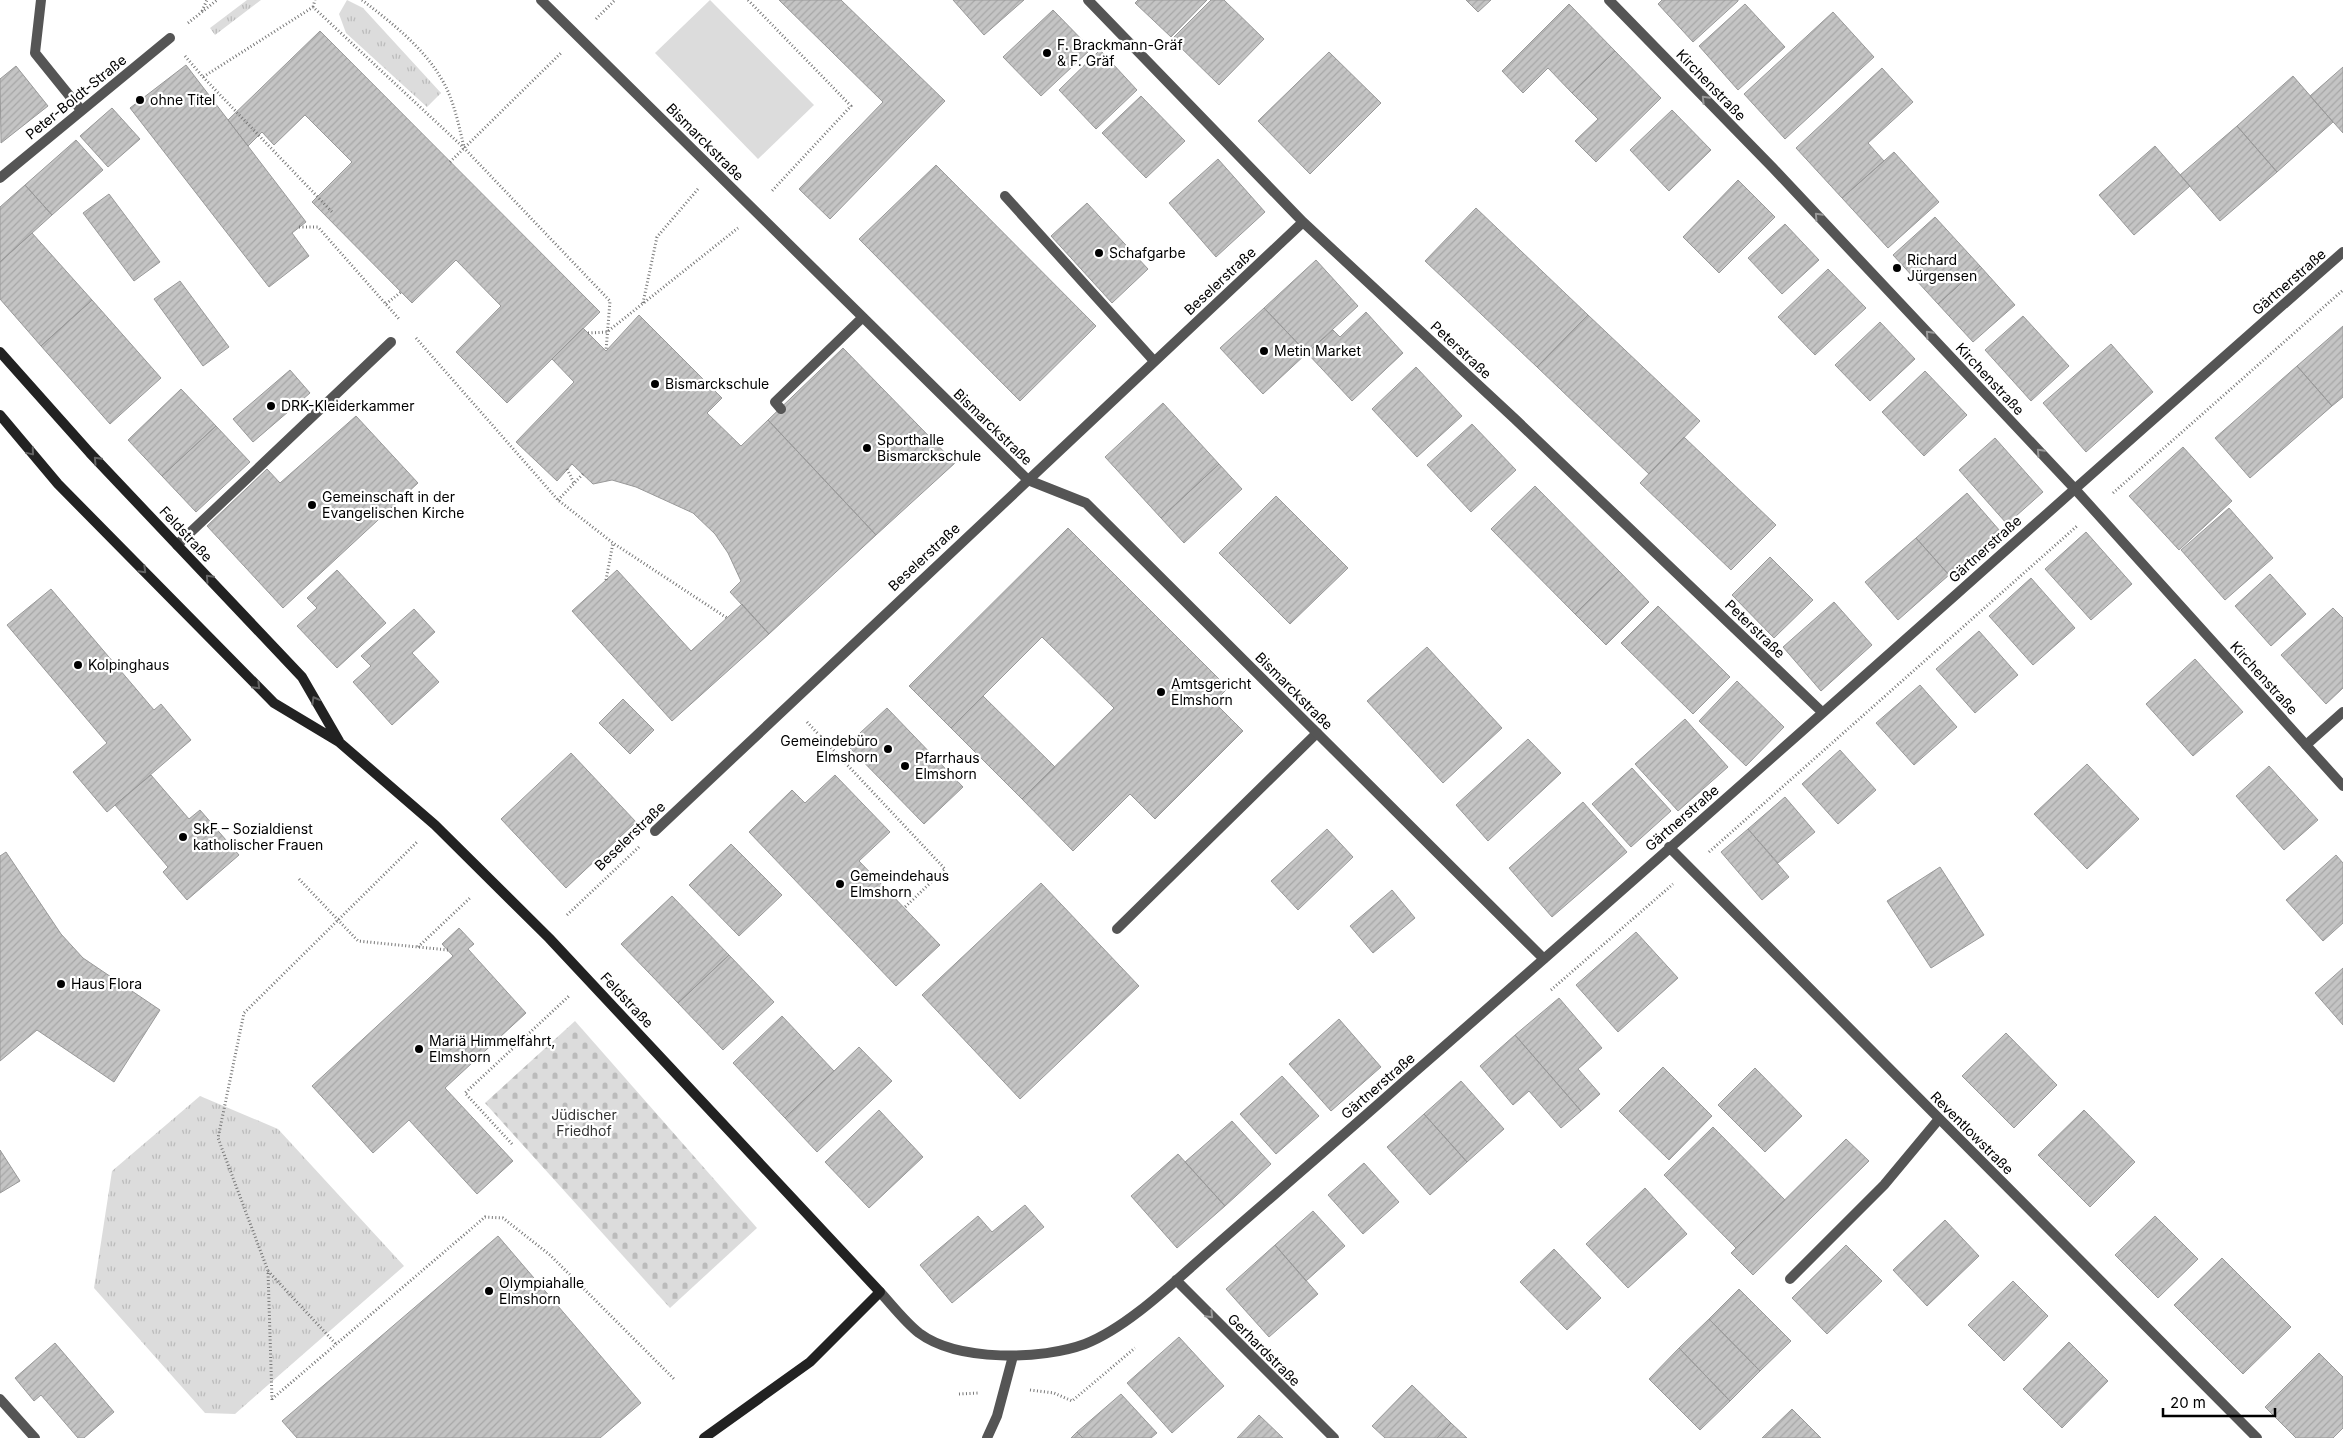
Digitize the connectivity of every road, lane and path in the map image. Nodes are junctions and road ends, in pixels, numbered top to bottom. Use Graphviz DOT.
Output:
graph roads {
  1 [pos="42,0"];
  2 [pos="208,0"];
  3 [pos="217,0"];
  4 [pos="315,0"];
  5 [pos="362,0"];
  6 [pos="542,0"];
  7 [pos="748,0"];
  8 [pos="1088,0"];
  9 [pos="1609,0"];
  10 [pos="313,8"];
  11 [pos="202,12"];
  12 [pos="579,36"];
  13 [pos="170,38"];
  14 [pos="203,77"];
  15 [pos="81,110"];
  16 [pos="464,148"];
  17 [pos="450,162"];
  18 [pos="714,170"];
  19 [pos="0,178"];
  20 [pos="770,193"];
  21 [pos="1005,196"];
  22 [pos="333,213"];
  23 [pos="757,213"];
  24 [pos="1303,222"];
  25 [pos="299,227"];
  26 [pos="2343,252"];
  27 [pos="400,292"];
  28 [pos="386,304"];
  29 [pos="643,304"];
  30 [pos="862,318"];
  31 [pos="401,321"];
  32 [pos="606,332"];
  33 [pos="588,333"];
  34 [pos="412,334"];
  35 [pos="391,342"];
  36 [pos="606,351"];
  37 [pos="0,352"];
  38 [pos="1154,361"];
  39 [pos="781,408"];
  40 [pos="0,415"];
  41 [pos="567,469"];
  42 [pos="583,474"];
  43 [pos="1028,480"];
  44 [pos="574,483"];
  45 [pos="2074,488"];
  46 [pos="558,500"];
  47 [pos="613,543"];
  48 [pos="177,545"];
  49 [pos="606,580"];
  50 [pos="727,618"];
  51 [pos="790,703"];
  52 [pos="1822,712"];
  53 [pos="2343,712"];
  54 [pos="1317,733"];
  55 [pos="339,742"];
  56 [pos="2306,745"];
  57 [pos="2343,786"];
  58 [pos="435,825"];
  59 [pos="655,831"];
  60 [pos="1669,847"];
  61 [pos="299,879"];
  62 [pos="490,879"];
  63 [pos="904,908"];
  64 [pos="567,915"];
  65 [pos="338,920"];
  66 [pos="1117,929"];
  67 [pos="418,946"];
  68 [pos="448,950"];
  69 [pos="1544,959"];
  70 [pos="587,978"];
  71 [pos="1938,1119"];
  72 [pos="512,1144"];
  73 [pos="268,1271"];
  74 [pos="1790,1279"];
  75 [pos="1176,1280"];
  76 [pos="880,1292"];
  77 [pos="336,1344"];
  78 [pos="1014,1356"];
  79 [pos="674,1379"];
  80 [pos="0,1398"];
  81 [pos="35,1438"];
  82 [pos="704,1438"];
  83 [pos="987,1438"];
  84 [pos="1334,1438"];
  85 [pos="2257,1438"];
  1 -- 15 [label="street"];
  2 -- 11 [label="path"];
  3 -- 11 [label="path"];
  4 -- 10 [label="path"];
  5 -- 16 [label="path"];
  6 -- 12 [label="street, Bismarckstraße"];
  7 -- 20 [label="path"];
  8 -- 24 [label="street, Peterstraße"];
  45 -- 9 [label="street, Kirchenstraße, one-way"];
  10 -- 14 [label="path"];
  10 -- 16 [label="path"];
  11 -- 13 [label="path"];
  12 -- 16 [label="path"];
  12 -- 18 [label="street, Bismarckstraße"];
  13 -- 14 [label="path"];
  13 -- 15 [label="street, Peter-Boldt-Straße"];
  14 -- 22 [label="path"];
  15 -- 19 [label="street, Peter-Boldt-Straße"];
  16 -- 17 [label="path"];
  16 -- 32 [label="path"];
  18 -- 23 [label="street, Bismarckstraße"];
  18 -- 29 [label="path"];
  21 -- 38 [label="street"];
  23 -- 29 [label="path"];
  23 -- 30 [label="street, Bismarckstraße"];
  24 -- 38 [label="street, Beselerstraße"];
  24 -- 52 [label="street, Peterstraße"];
  25 -- 28 [label="path"];
  26 -- 45 [label="street, Gärtnerstraße"];
  27 -- 28 [label="path"];
  28 -- 31 [label="path"];
  29 -- 32 [label="path"];
  30 -- 39 [label="street"];
  30 -- 43 [label="street, Bismarckstraße"];
  32 -- 33 [label="path"];
  32 -- 36 [label="path"];
  34 -- 46 [label="path"];
  35 -- 48 [label="street"];
  48 -- 37 [label="main road, Feldstraße, one-way"];
  38 -- 43 [label="street, Beselerstraße"];
  40 -- 55 [label="main road, Feldstraße, one-way"];
  41 -- 44 [label="path"];
  42 -- 44 [label="path"];
  43 -- 51 [label="street, Beselerstraße"];
  43 -- 54 [label="street, Bismarckstraße"];
  44 -- 46 [label="path"];
  45 -- 52 [label="street, Gärtnerstraße"];
  45 -- 56 [label="street, Kirchenstraße"];
  46 -- 47 [label="path"];
  47 -- 49 [label="path"];
  47 -- 50 [label="path"];
  55 -- 48 [label="main road, Feldstraße, one-way"];
  51 -- 59 [label="street, Beselerstraße"];
  51 -- 63 [label="path"];
  52 -- 60 [label="street, Gärtnerstraße"];
  53 -- 56 [label="street"];
  54 -- 66 [label="street"];
  54 -- 69 [label="street, Bismarckstraße"];
  55 -- 58 [label="main road, Feldstraße"];
  56 -- 57 [label="street, Kirchenstraße"];
  58 -- 62 [label="main road, Feldstraße"];
  58 -- 65 [label="path"];
  59 -- 64 [label="path, Beselerstraße"];
  60 -- 69 [label="street, Gärtnerstraße"];
  60 -- 71 [label="street, Reventlowstraße"];
  61 -- 65 [label="path"];
  62 -- 67 [label="path"];
  62 -- 70 [label="main road, Feldstraße"];
  65 -- 67 [label="path"];
  65 -- 73 [label="path"];
  67 -- 68 [label="path"];
  69 -- 75 [label="street, Gärtnerstraße"];
  70 -- 72 [label="path"];
  70 -- 76 [label="main road, Feldstraße"];
  71 -- 74 [label="street"];
  71 -- 85 [label="street, Reventlowstraße"];
  73 -- 77 [label="path"];
  73 -- 77 [label="path"];
  75 -- 78 [label="street, Gärtnerstraße"];
  75 -- 84 [label="street, Gerhardstraße, one-way"];
  76 -- 78 [label="street, Gärtnerstraße"];
  76 -- 82 [label="main road"];
  77 -- 79 [label="path"];
  78 -- 83 [label="street"];
  80 -- 81 [label="street"];
}
